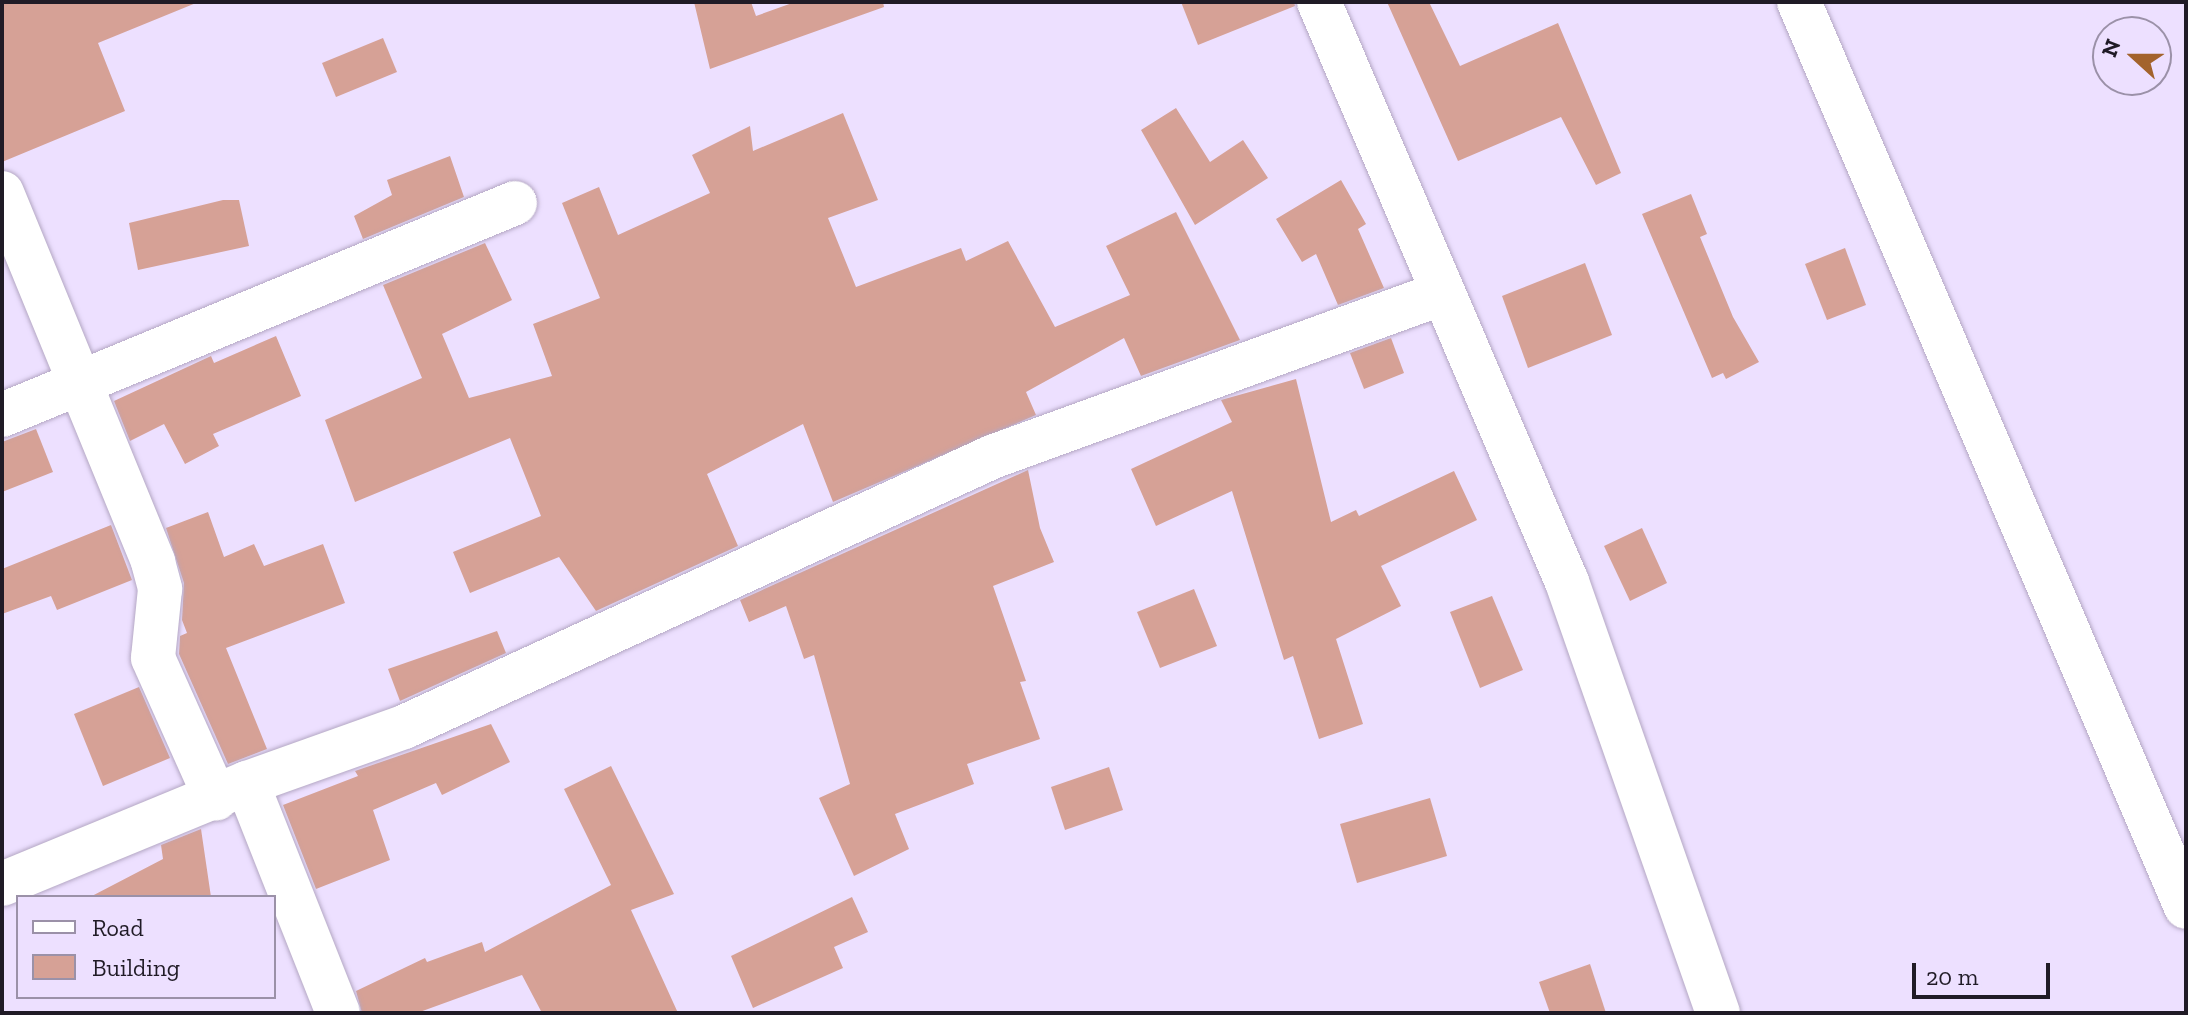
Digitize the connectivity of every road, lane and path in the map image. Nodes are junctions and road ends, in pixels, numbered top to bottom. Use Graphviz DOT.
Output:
graph roads {
  1 [pos="1319,2"];
  2 [pos="1799,2"];
  3 [pos="2,193"];
  4 [pos="515,203"];
  5 [pos="1443,293"];
  6 [pos="77,384"];
  7 [pos="2,415"];
  8 [pos="231,791"];
  9 [pos="2,884"];
  10 [pos="2186,907"];
  11 [pos="338,1013"];
  12 [pos="1718,1013"];
  1 -- 5 [label="street"];
  2 -- 10 [label="street"];
  3 -- 6 [label="street"];
  4 -- 6 [label="street"];
  5 -- 8 [label="street"];
  5 -- 12 [label="street"];
  6 -- 7 [label="street"];
  6 -- 8 [label="street"];
  8 -- 9 [label="street"];
  8 -- 11 [label="street"];
}
